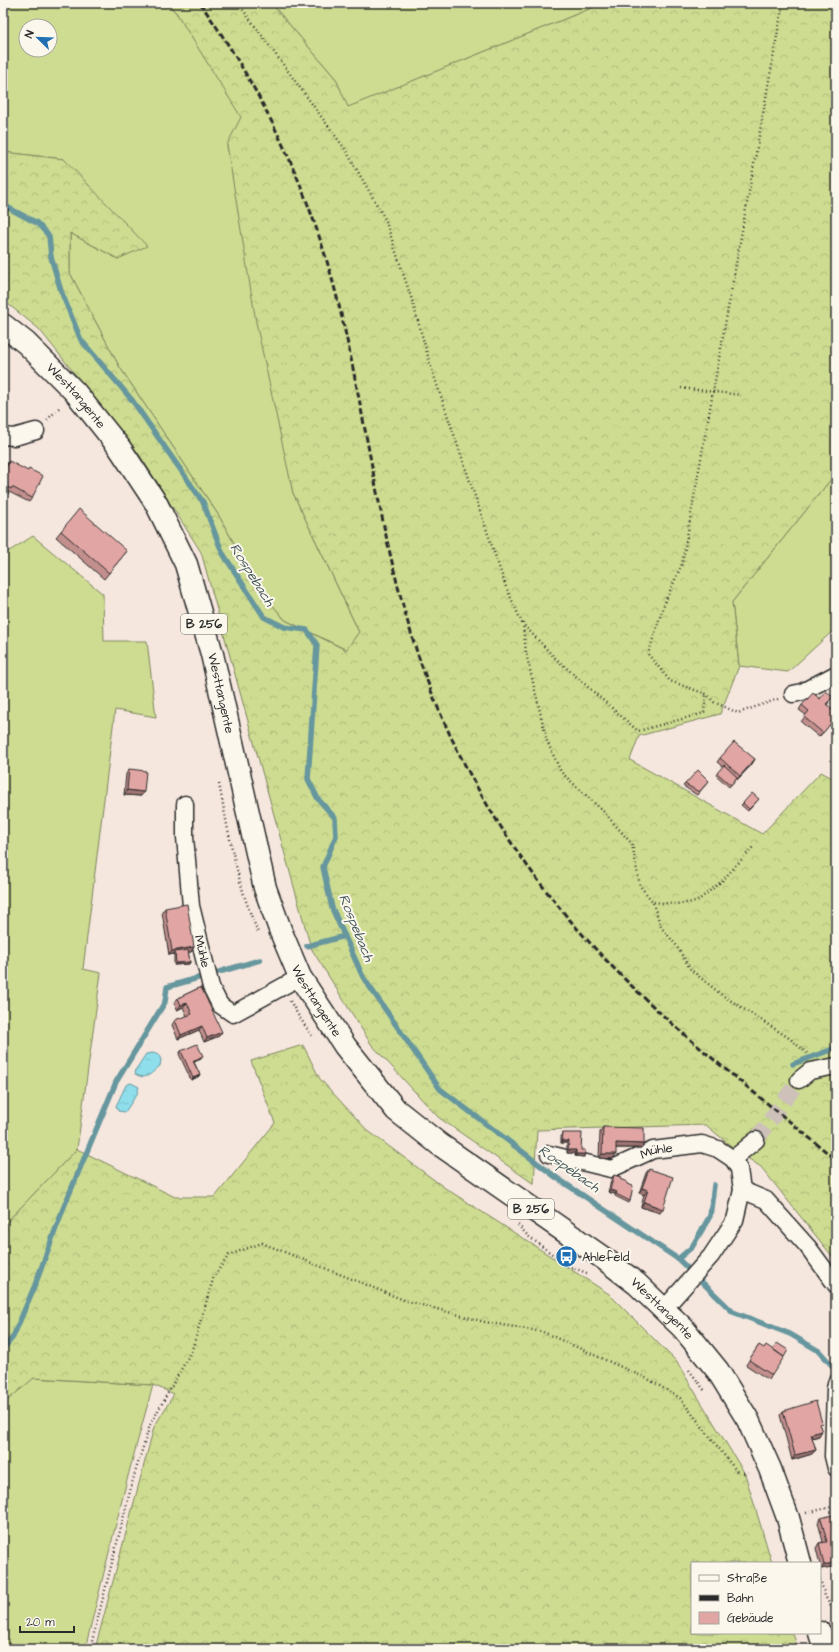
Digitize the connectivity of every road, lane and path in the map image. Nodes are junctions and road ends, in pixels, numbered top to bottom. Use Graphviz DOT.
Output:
graph roads {
  1 [pos="238,3"];
  2 [pos="783,3"];
  3 [pos="3,325"];
  4 [pos="681,388"];
  5 [pos="713,392"];
  6 [pos="740,396"];
  7 [pos="61,406"];
  8 [pos="66,411"];
  9 [pos="36,431"];
  10 [pos="3,436"];
  11 [pos="522,623"];
  12 [pos="836,674"];
  13 [pos="706,694"];
  14 [pos="793,694"];
  15 [pos="219,782"];
  16 [pos="185,804"];
  17 [pos="753,847"];
  18 [pos="652,902"];
  19 [pos="261,939"];
  20 [pos="291,982"];
  21 [pos="316,1041"];
  22 [pos="830,1067"];
  23 [pos="799,1080"];
  24 [pos="756,1140"];
  25 [pos="549,1154"];
  26 [pos="733,1159"];
  27 [pos="742,1190"];
  28 [pos="513,1220"];
  29 [pos="589,1274"];
  30 [pos="836,1285"];
  31 [pos="664,1309"];
  32 [pos="686,1365"];
  33 [pos="835,1386"];
  34 [pos="708,1395"];
  35 [pos="750,1466"];
  36 [pos="836,1468"];
  37 [pos="836,1506"];
  38 [pos="802,1514"];
  39 [pos="800,1562"];
  40 [pos="821,1582"];
  41 [pos="836,1615"];
  42 [pos="820,1634"];
  43 [pos="90,1649"];
  44 [pos="825,1649"];
  1 -- 11 [label="path"];
  2 -- 5 [label="path"];
  3 -- 20 [label="main road, Westtangente / B 256"];
  4 -- 5 [label="path"];
  5 -- 6 [label="path"];
  5 -- 13 [label="path"];
  7 -- 8 [label="path"];
  9 -- 10 [label="street"];
  11 -- 13 [label="path"];
  11 -- 18 [label="path"];
  12 -- 14 [label="street"];
  13 -- 14 [label="path"];
  15 -- 19 [label="path"];
  16 -- 20 [label="street, Mühle"];
  17 -- 18 [label="path"];
  18 -- 22 [label="path"];
  20 -- 21 [label="path"];
  20 -- 31 [label="main road, Westtangente / B 256"];
  22 -- 23 [label="street"];
  24 -- 26 [label="street"];
  25 -- 26 [label="street, Mühle"];
  26 -- 27 [label="street"];
  27 -- 30 [label="street"];
  27 -- 31 [label="street"];
  28 -- 29 [label="path"];
  31 -- 39 [label="main road, Westtangente / B 256"];
  32 -- 34 [label="path"];
  33 -- 36 [label="street"];
  35 -- 43 [label="path"];
  37 -- 38 [label="path"];
  40 -- 41 [label="path"];
  42 -- 44 [label="main road"];
}
